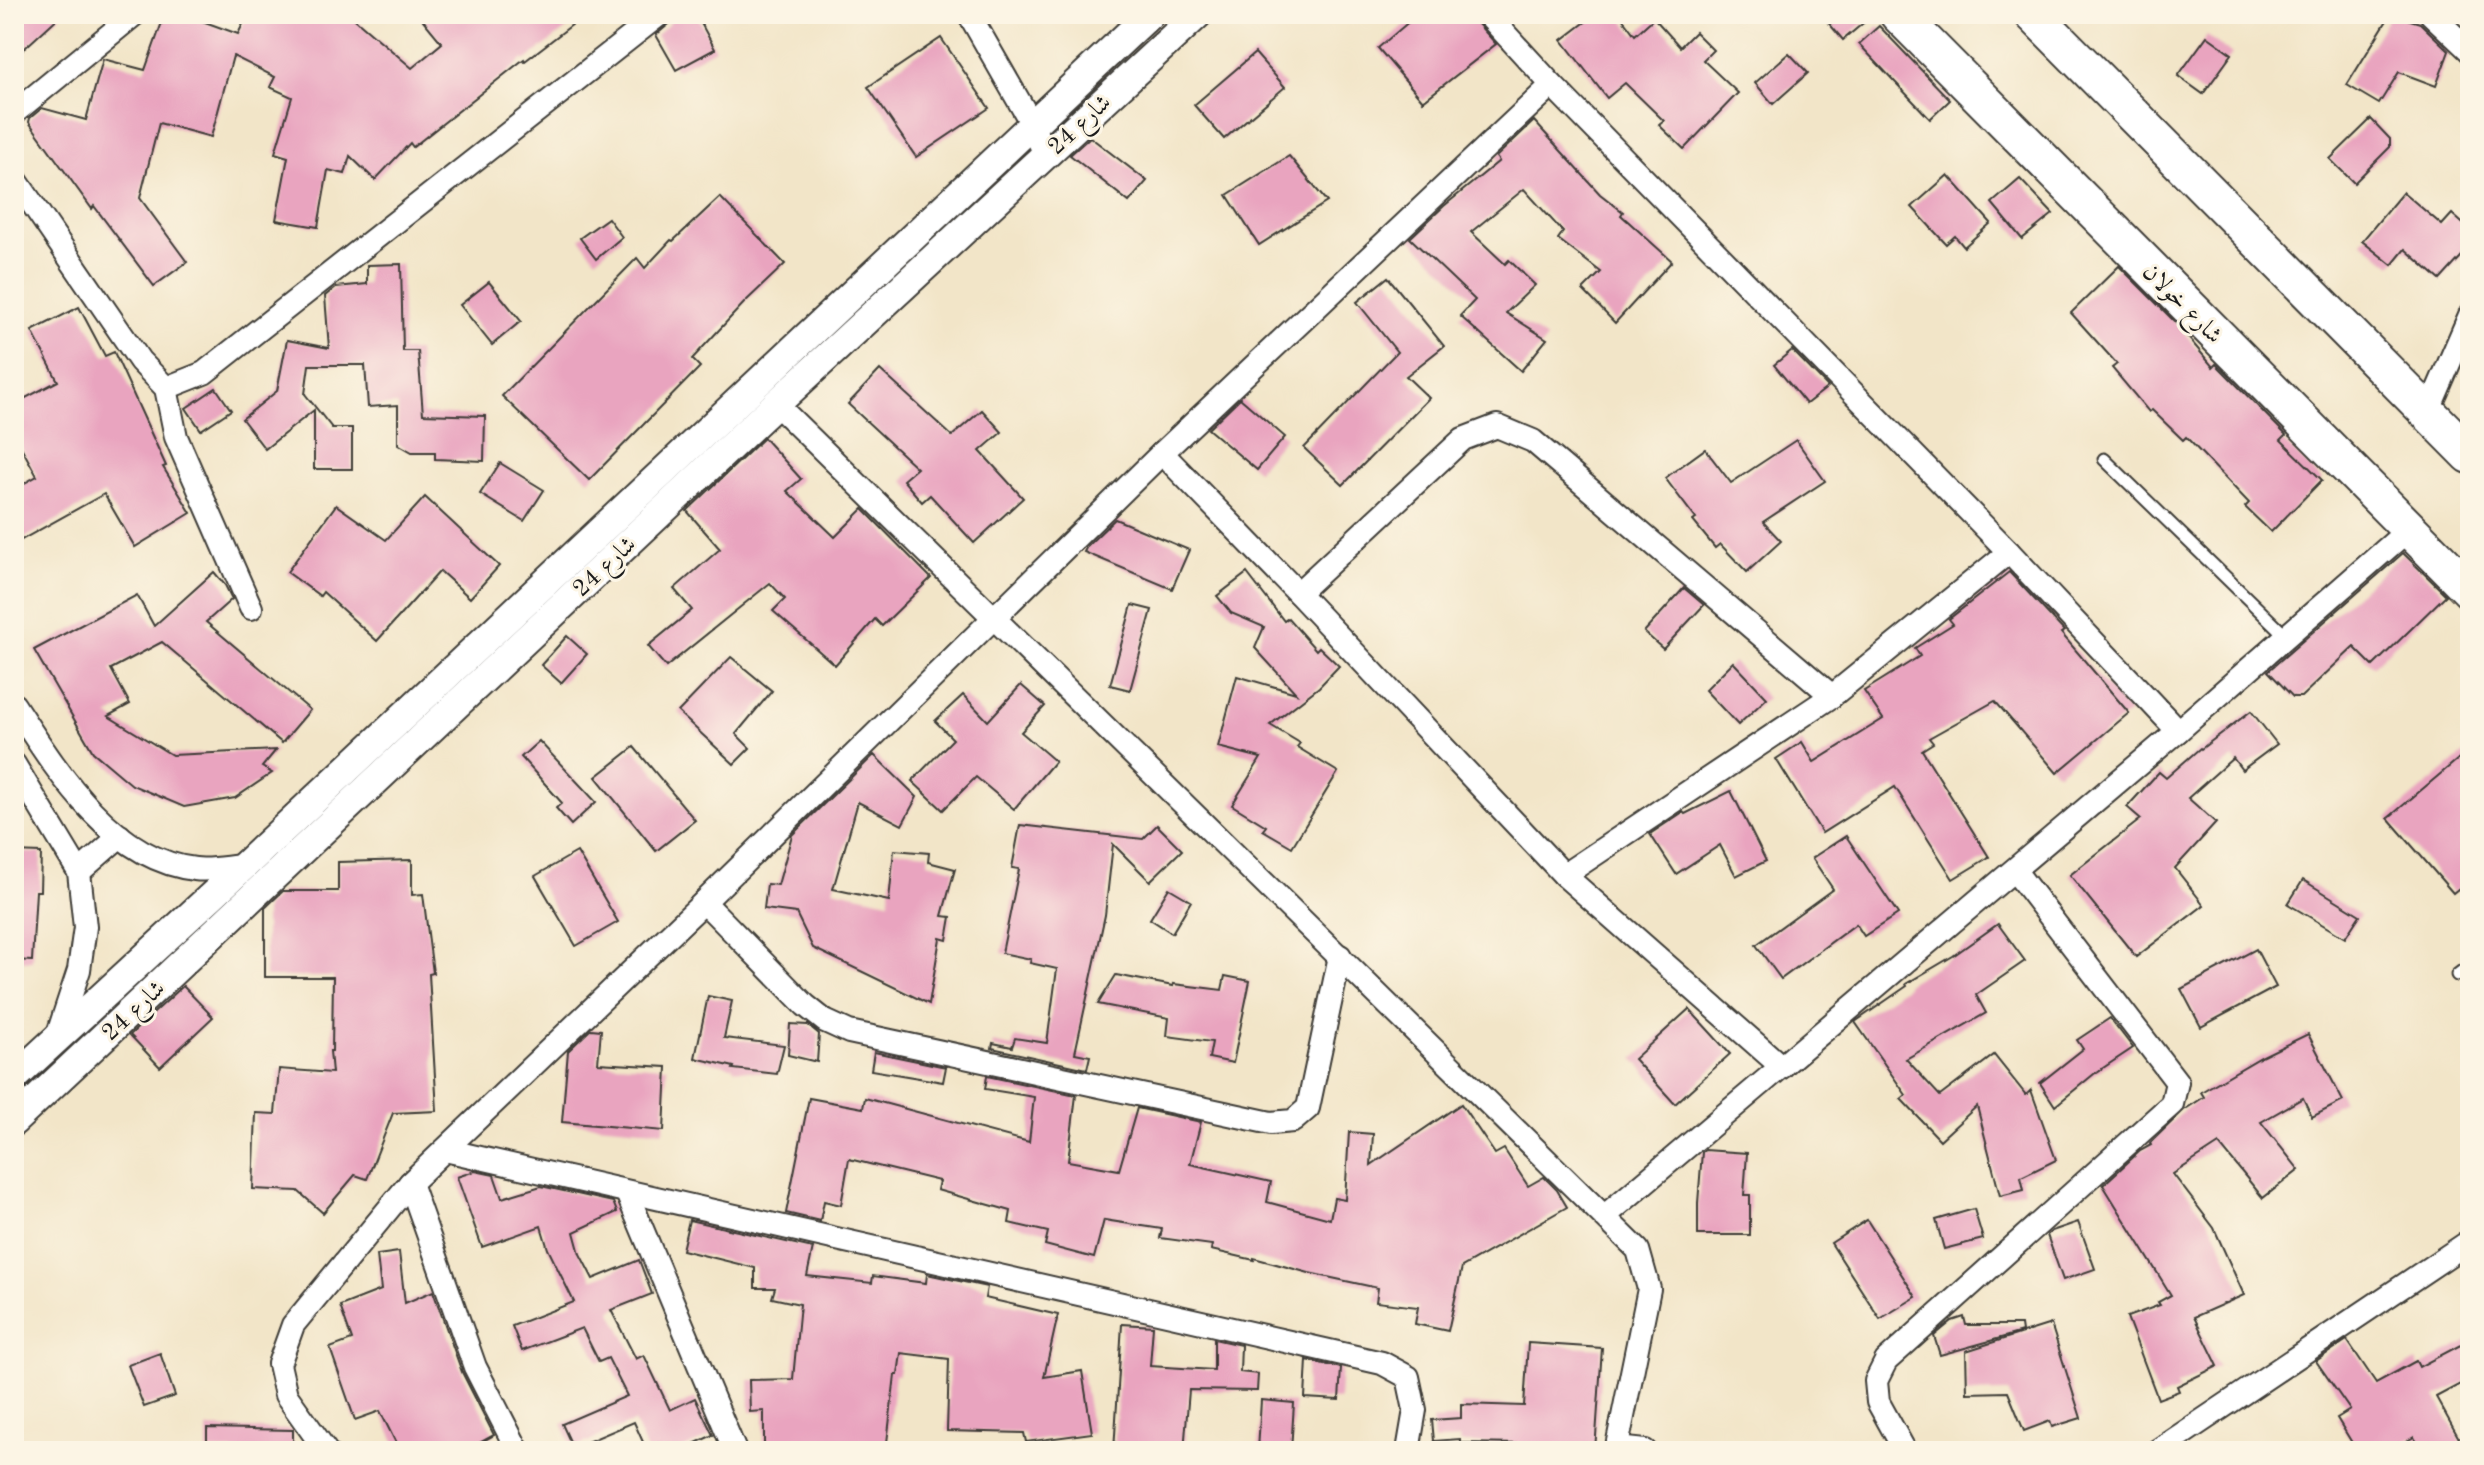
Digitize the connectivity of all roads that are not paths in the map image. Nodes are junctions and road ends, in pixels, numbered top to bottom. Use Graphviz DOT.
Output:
graph roads {
  1 [pos="135,14"];
  2 [pos="660,14"];
  3 [pos="969,14"];
  4 [pos="1150,14"];
  5 [pos="1198,14"];
  6 [pos="1487,14"];
  7 [pos="1898,14"];
  8 [pos="2033,14"];
  9 [pos="2431,14"];
  10 [pos="2470,51"];
  11 [pos="1552,85"];
  12 [pos="14,113"];
  13 [pos="1032,124"];
  14 [pos="1045,155"];
  15 [pos="14,177"];
  16 [pos="2470,315"];
  17 [pos="166,388"];
  18 [pos="776,404"];
  19 [pos="2428,412"];
  20 [pos="1162,453"];
  21 [pos="2470,455"];
  22 [pos="2104,459"];
  23 [pos="2408,530"];
  24 [pos="2009,552"];
  25 [pos="2470,590"];
  26 [pos="1298,593"];
  27 [pos="251,608"];
  28 [pos="994,616"];
  29 [pos="2286,636"];
  30 [pos="1832,696"];
  31 [pos="14,705"];
  32 [pos="2178,731"];
  33 [pos="14,764"];
  34 [pos="120,836"];
  35 [pos="244,866"];
  36 [pos="2015,871"];
  37 [pos="79,872"];
  38 [pos="1564,875"];
  39 [pos="704,902"];
  40 [pos="1340,956"];
  41 [pos="2470,965"];
  42 [pos="2457,975"];
  43 [pos="56,1042"];
  44 [pos="1782,1067"];
  45 [pos="14,1078"];
  46 [pos="14,1121"];
  47 [pos="445,1150"];
  48 [pos="410,1183"];
  49 [pos="627,1193"];
  50 [pos="1605,1216"];
  51 [pos="2470,1241"];
  52 [pos="1617,1450"];
  53 [pos="326,1451"];
  54 [pos="518,1451"];
  55 [pos="735,1451"];
  56 [pos="1408,1451"];
  57 [pos="1645,1451"];
  58 [pos="1905,1451"];
  59 [pos="2157,1451"];
  1 -- 12 [label="street"];
  2 -- 17 [label="street"];
  3 -- 13 [label="street"];
  4 -- 13 [label="street, شارع 24"];
  5 -- 14 [label="street, شارع 24"];
  6 -- 11 [label="street"];
  7 -- 23 [label="main road, شارع خولان"];
  8 -- 19 [label="main road"];
  9 -- 10 [label="street"];
  11 -- 20 [label="street"];
  11 -- 24 [label="street"];
  13 -- 14 [label="street"];
  13 -- 35 [label="street, شارع 24"];
  14 -- 18 [label="street, شارع 24"];
  15 -- 17 [label="street"];
  16 -- 19 [label="street"];
  17 -- 27 [label="street"];
  18 -- 28 [label="street"];
  18 -- 46 [label="street, شارع 24"];
  19 -- 21 [label="main road"];
  20 -- 26 [label="street"];
  20 -- 28 [label="street"];
  22 -- 29 [label="lane"];
  23 -- 25 [label="main road, شارع خولان"];
  23 -- 29 [label="street"];
  24 -- 30 [label="street"];
  24 -- 32 [label="street"];
  26 -- 30 [label="street"];
  26 -- 38 [label="street"];
  28 -- 39 [label="street"];
  28 -- 40 [label="street"];
  29 -- 32 [label="street"];
  30 -- 38 [label="street"];
  31 -- 34 [label="street"];
  32 -- 36 [label="street"];
  33 -- 37 [label="street"];
  34 -- 35 [label="street"];
  34 -- 37 [label="street"];
  35 -- 43 [label="street, شارع 24"];
  36 -- 44 [label="street"];
  36 -- 58 [label="street"];
  37 -- 43 [label="street"];
  38 -- 44 [label="street"];
  39 -- 40 [label="street"];
  39 -- 47 [label="street"];
  40 -- 50 [label="street"];
  41 -- 42 [label="lane"];
  43 -- 45 [label="street, شارع 24"];
  44 -- 50 [label="street"];
  47 -- 48 [label="street"];
  47 -- 49 [label="street"];
  48 -- 53 [label="street"];
  48 -- 54 [label="street"];
  49 -- 55 [label="street"];
  49 -- 56 [label="street"];
  50 -- 52 [label="street"];
  51 -- 59 [label="street"];
  52 -- 57 [label="street"];
}
